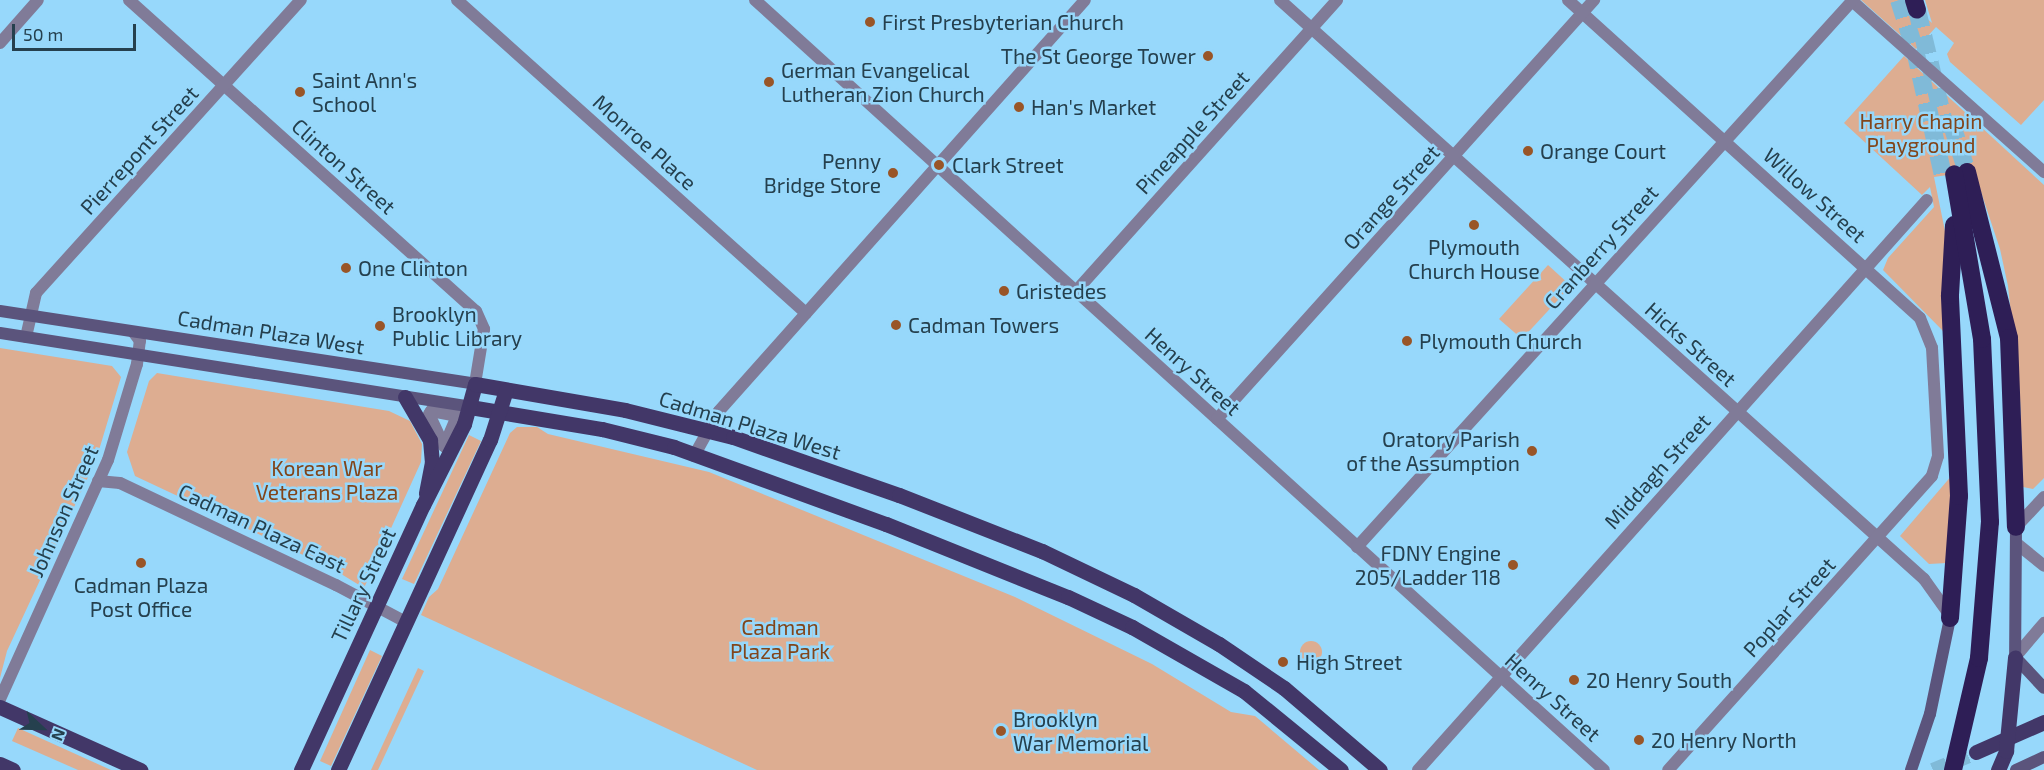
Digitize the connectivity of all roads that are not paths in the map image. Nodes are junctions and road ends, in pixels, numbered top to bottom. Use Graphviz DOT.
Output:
graph roads {
  1 [pos="38,0"];
  2 [pos="129,0"];
  3 [pos="301,0"];
  4 [pos="457,0"];
  5 [pos="755,0"];
  6 [pos="1085,0"];
  7 [pos="1280,0"];
  8 [pos="1337,0"];
  9 [pos="1568,0"];
  10 [pos="1594,0"];
  11 [pos="1852,0"];
  12 [pos="1582,13"];
  13 [pos="1312,29"];
  14 [pos="0,43"];
  15 [pos="224,85"];
  16 [pos="1724,140"];
  17 [pos="1453,156"];
  18 [pos="938,165"];
  19 [pos="2044,172"];
  20 [pos="1955,174"];
  21 [pos="1927,200"];
  22 [pos="1954,225"];
  23 [pos="1867,268"];
  24 [pos="1595,284"];
  25 [pos="1076,291"];
  26 [pos="0,311"];
  27 [pos="806,313"];
  28 [pos="29,316"];
  29 [pos="0,333"];
  30 [pos="134,333"];
  31 [pos="26,337"];
  32 [pos="138,354"];
  33 [pos="475,384"];
  34 [pos="506,390"];
  35 [pos="405,397"];
  36 [pos="470,407"];
  37 [pos="1737,411"];
  38 [pos="502,412"];
  39 [pos="1216,419"];
  40 [pos="708,431"];
  41 [pos="694,456"];
  42 [pos="1936,467"];
  43 [pos="98,482"];
  44 [pos="2044,497"];
  45 [pos="423,505"];
  46 [pos="2016,535"];
  47 [pos="1877,538"];
  48 [pos="1357,548"];
  49 [pos="2044,566"];
  50 [pos="376,606"];
  51 [pos="1950,618"];
  52 [pos="406,622"];
  53 [pos="2044,623"];
  54 [pos="2015,657"];
  55 [pos="1500,676"];
  56 [pos="2044,688"];
  57 [pos="0,699"];
  58 [pos="0,707"];
  59 [pos="2044,722"];
  60 [pos="2008,738"];
  61 [pos="1976,752"];
  62 [pos="2044,757"];
  63 [pos="0,764"];
  64 [pos="13,770"];
  65 [pos="140,770"];
  66 [pos="301,770"];
  67 [pos="338,770"];
  68 [pos="1341,770"];
  69 [pos="1380,770"];
  70 [pos="1418,770"];
  71 [pos="1604,770"];
  72 [pos="1668,770"];
  73 [pos="1911,770"];
  74 [pos="1942,770"];
  75 [pos="1953,770"];
  76 [pos="1998,770"];
  77 [pos="2016,770"];
  1 -- 14 [label="street"];
  2 -- 15 [label="street, Clinton Street"];
  3 -- 15 [label="street, Pierrepont Street"];
  4 -- 27 [label="street, Monroe Place"];
  5 -- 18 [label="street, Henry Street"];
  6 -- 18 [label="street"];
  7 -- 13 [label="street, Hicks Street"];
  8 -- 13 [label="street, Pineapple Street"];
  9 -- 12 [label="street, Willow Street"];
  10 -- 12 [label="street, Orange Street"];
  11 -- 16 [label="street, Cranberry Street"];
  11 -- 19 [label="street"];
  12 -- 16 [label="street, Willow Street"];
  12 -- 17 [label="street, Orange Street"];
  13 -- 17 [label="street, Hicks Street"];
  13 -- 25 [label="street, Pineapple Street"];
  15 -- 28 [label="street, Pierrepont Street"];
  15 -- 33 [label="street, Clinton Street"];
  16 -- 23 [label="street, Willow Street"];
  16 -- 24 [label="street, Cranberry Street"];
  17 -- 24 [label="street, Hicks Street"];
  17 -- 39 [label="street, Orange Street"];
  18 -- 25 [label="street, Henry Street"];
  18 -- 27 [label="street"];
  20 -- 22 [label="highway"];
  20 -- 46 [label="highway"];
  20 -- 75 [label="highway"];
  21 -- 23 [label="street, Middagh Street"];
  22 -- 51 [label="highway"];
  22 -- 74 [label="highway"];
  23 -- 37 [label="street, Middagh Street"];
  23 -- 42 [label="street, Willow Street"];
  24 -- 37 [label="street, Hicks Street"];
  24 -- 48 [label="street, Cranberry Street"];
  25 -- 39 [label="street, Henry Street"];
  26 -- 28 [label="main road, Cadman Plaza West"];
  27 -- 40 [label="street"];
  28 -- 30 [label="main road, Cadman Plaza West"];
  28 -- 31 [label="street, Pierrepont Street"];
  29 -- 31 [label="main road, Cadman Plaza West"];
  30 -- 32 [label="street, Johnson Street"];
  30 -- 33 [label="main road, Cadman Plaza West"];
  31 -- 32 [label="main road, Cadman Plaza West"];
  32 -- 35 [label="main road, Cadman Plaza West"];
  32 -- 43 [label="street, Johnson Street"];
  33 -- 34 [label="main road, Cadman Plaza West"];
  33 -- 36 [label="main road, Tillary Street"];
  34 -- 38 [label="main road"];
  34 -- 40 [label="main road, Cadman Plaza West"];
  35 -- 36 [label="main road, Cadman Plaza West"];
  35 -- 45 [label="main road"];
  36 -- 38 [label="main road, Cadman Plaza West"];
  36 -- 45 [label="main road, Tillary Street"];
  37 -- 47 [label="street, Hicks Street"];
  37 -- 55 [label="street, Middagh Street"];
  38 -- 41 [label="main road, Cadman Plaza West"];
  38 -- 52 [label="main road"];
  39 -- 48 [label="street, Henry Street"];
  40 -- 41 [label="street"];
  40 -- 69 [label="main road, Cadman Plaza West"];
  41 -- 68 [label="main road, Cadman Plaza West"];
  42 -- 47 [label="street, Poplar Street"];
  43 -- 50 [label="street, Cadman Plaza East"];
  43 -- 57 [label="street, Johnson Street"];
  44 -- 46 [label="street"];
  45 -- 50 [label="main road, Tillary Street"];
  46 -- 49 [label="street"];
  46 -- 54 [label="main road"];
  47 -- 51 [label="street, Hicks Street"];
  47 -- 72 [label="street, Poplar Street"];
  48 -- 55 [label="street, Henry Street"];
  50 -- 52 [label="street, Cadman Plaza East"];
  50 -- 66 [label="main road, Tillary Street"];
  51 -- 73 [label="main road"];
  52 -- 67 [label="main road"];
  53 -- 54 [label="street"];
  54 -- 56 [label="main road"];
  54 -- 60 [label="main road"];
  55 -- 70 [label="street, Middagh Street"];
  55 -- 71 [label="street, Henry Street"];
  58 -- 65 [label="main road"];
  59 -- 60 [label="main road"];
  60 -- 61 [label="main road"];
  60 -- 76 [label="main road"];
  62 -- 77 [label="main road"];
  63 -- 64 [label="main road"];
}
